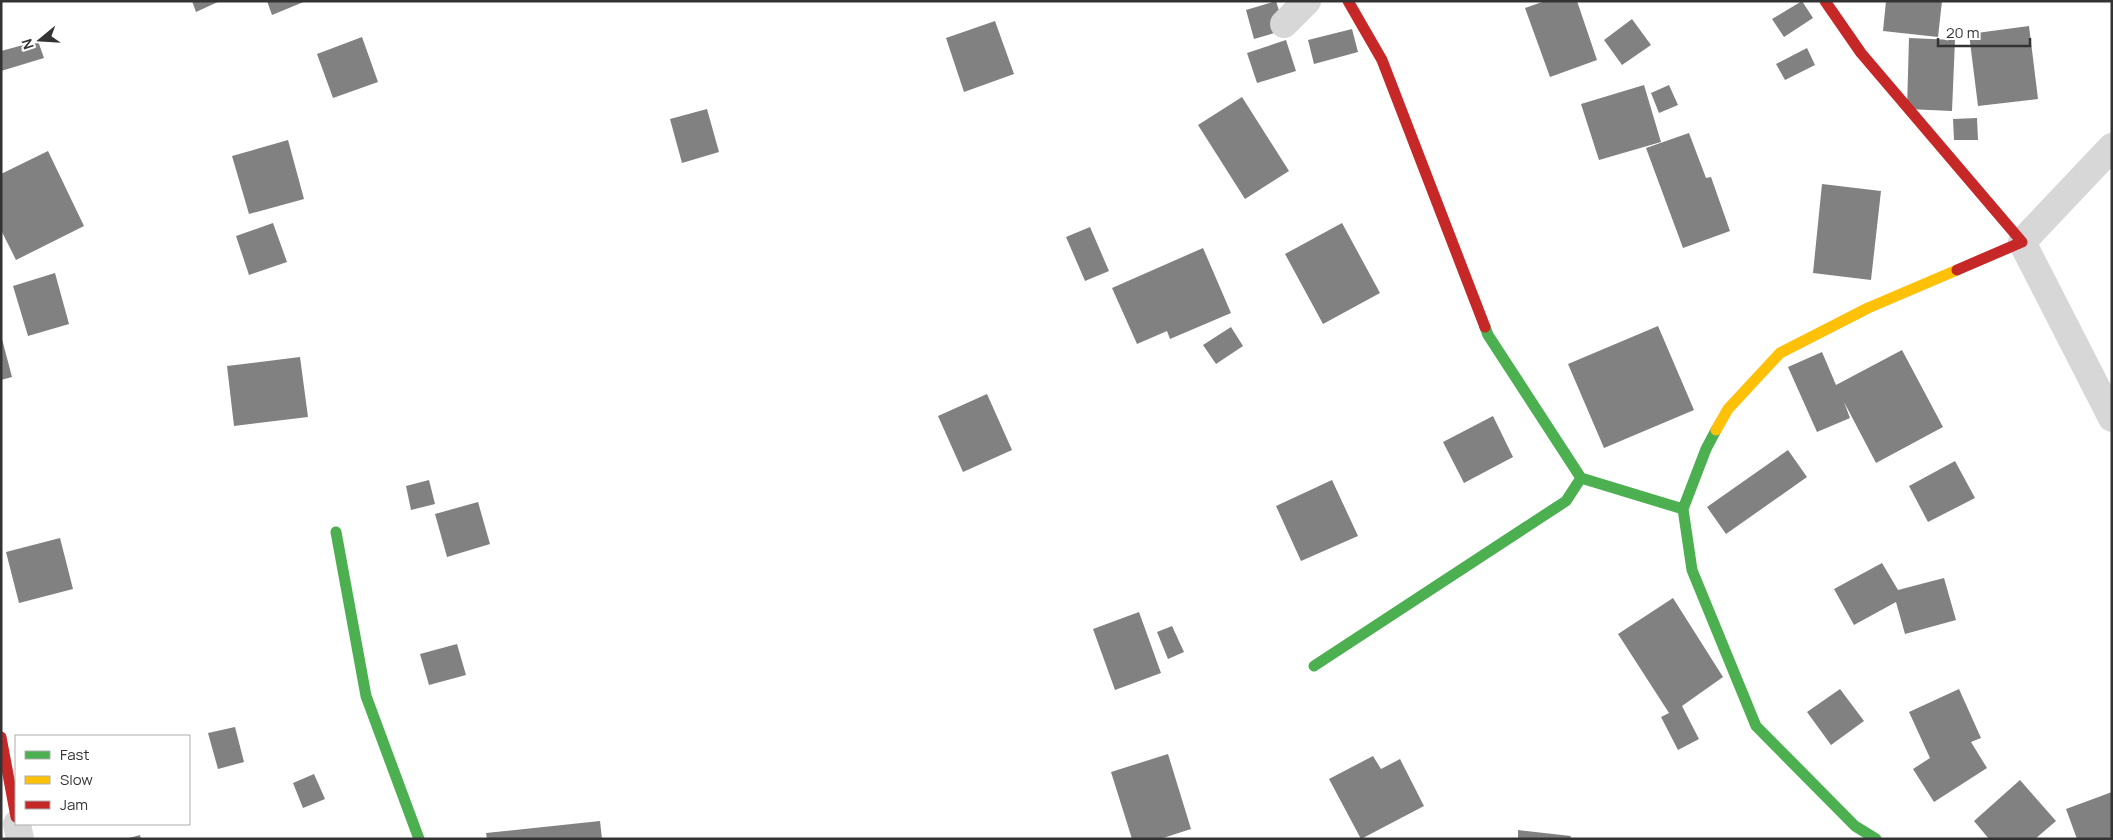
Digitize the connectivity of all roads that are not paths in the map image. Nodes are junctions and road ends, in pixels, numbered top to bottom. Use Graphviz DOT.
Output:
graph roads {
  1 [pos="1307,1"];
  2 [pos="1348,1"];
  3 [pos="1825,1"];
  4 [pos="1284,24"];
  5 [pos="2112,147"];
  6 [pos="2022,242"];
  7 [pos="2112,418"];
  8 [pos="1581,478"];
  9 [pos="1682,509"];
  10 [pos="336,532"];
  11 [pos="1314,666"];
  12 [pos="1,737"];
  13 [pos="15,813"];
  14 [pos="17,825"];
  15 [pos="20,839"];
  16 [pos="419,839"];
  17 [pos="1876,839"];
  1 -- 4 [label="street"];
  2 -- 8 [label="street"];
  3 -- 6 [label="street"];
  5 -- 6 [label="street"];
  6 -- 7 [label="street"];
  6 -- 9 [label="street"];
  8 -- 9 [label="street"];
  8 -- 11 [label="street"];
  9 -- 17 [label="street"];
  10 -- 16 [label="street"];
  12 -- 13 [label="street"];
  14 -- 15 [label="street"];
}
